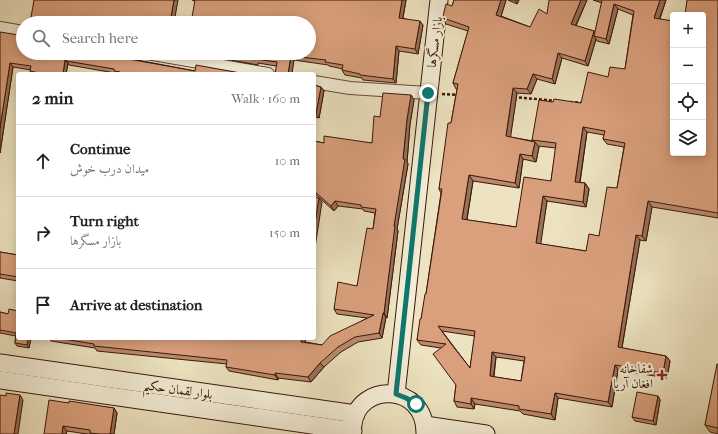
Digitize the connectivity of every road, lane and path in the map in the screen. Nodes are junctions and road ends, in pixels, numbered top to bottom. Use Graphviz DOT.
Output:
graph roads {
  1 [pos="439,0"];
  2 [pos="0,28"];
  3 [pos="16,31"];
  4 [pos="187,60"];
  5 [pos="256,72"];
  6 [pos="316,82"];
  7 [pos="428,93"];
  8 [pos="467,95"];
  9 [pos="513,97"];
  10 [pos="559,101"];
  11 [pos="567,101"];
  12 [pos="590,103"];
  13 [pos="0,363"];
  14 [pos="0,380"];
  15 [pos="396,394"];
  16 [pos="356,414"];
  17 [pos="425,430"];
  18 [pos="353,432"];
  19 [pos="486,434"];
  1 -- 7 [label="street, بازار مسگرها"];
  2 -- 3 [label="street"];
  4 -- 5 [label="street"];
  6 -- 7 [label="street"];
  7 -- 8 [label="path"];
  7 -- 15 [label="street, بازار مسگرها"];
  9 -- 10 [label="path"];
  11 -- 12 [label="path"];
  13 -- 16 [label="street, بلوار لقمان حکیم"];
  14 -- 18 [label="street, بلوار لقمان حکیم"];
  15 -- 16 [label="street"];
  15 -- 17 [label="street"];
  16 -- 18 [label="street"];
  17 -- 19 [label="street"];
}
